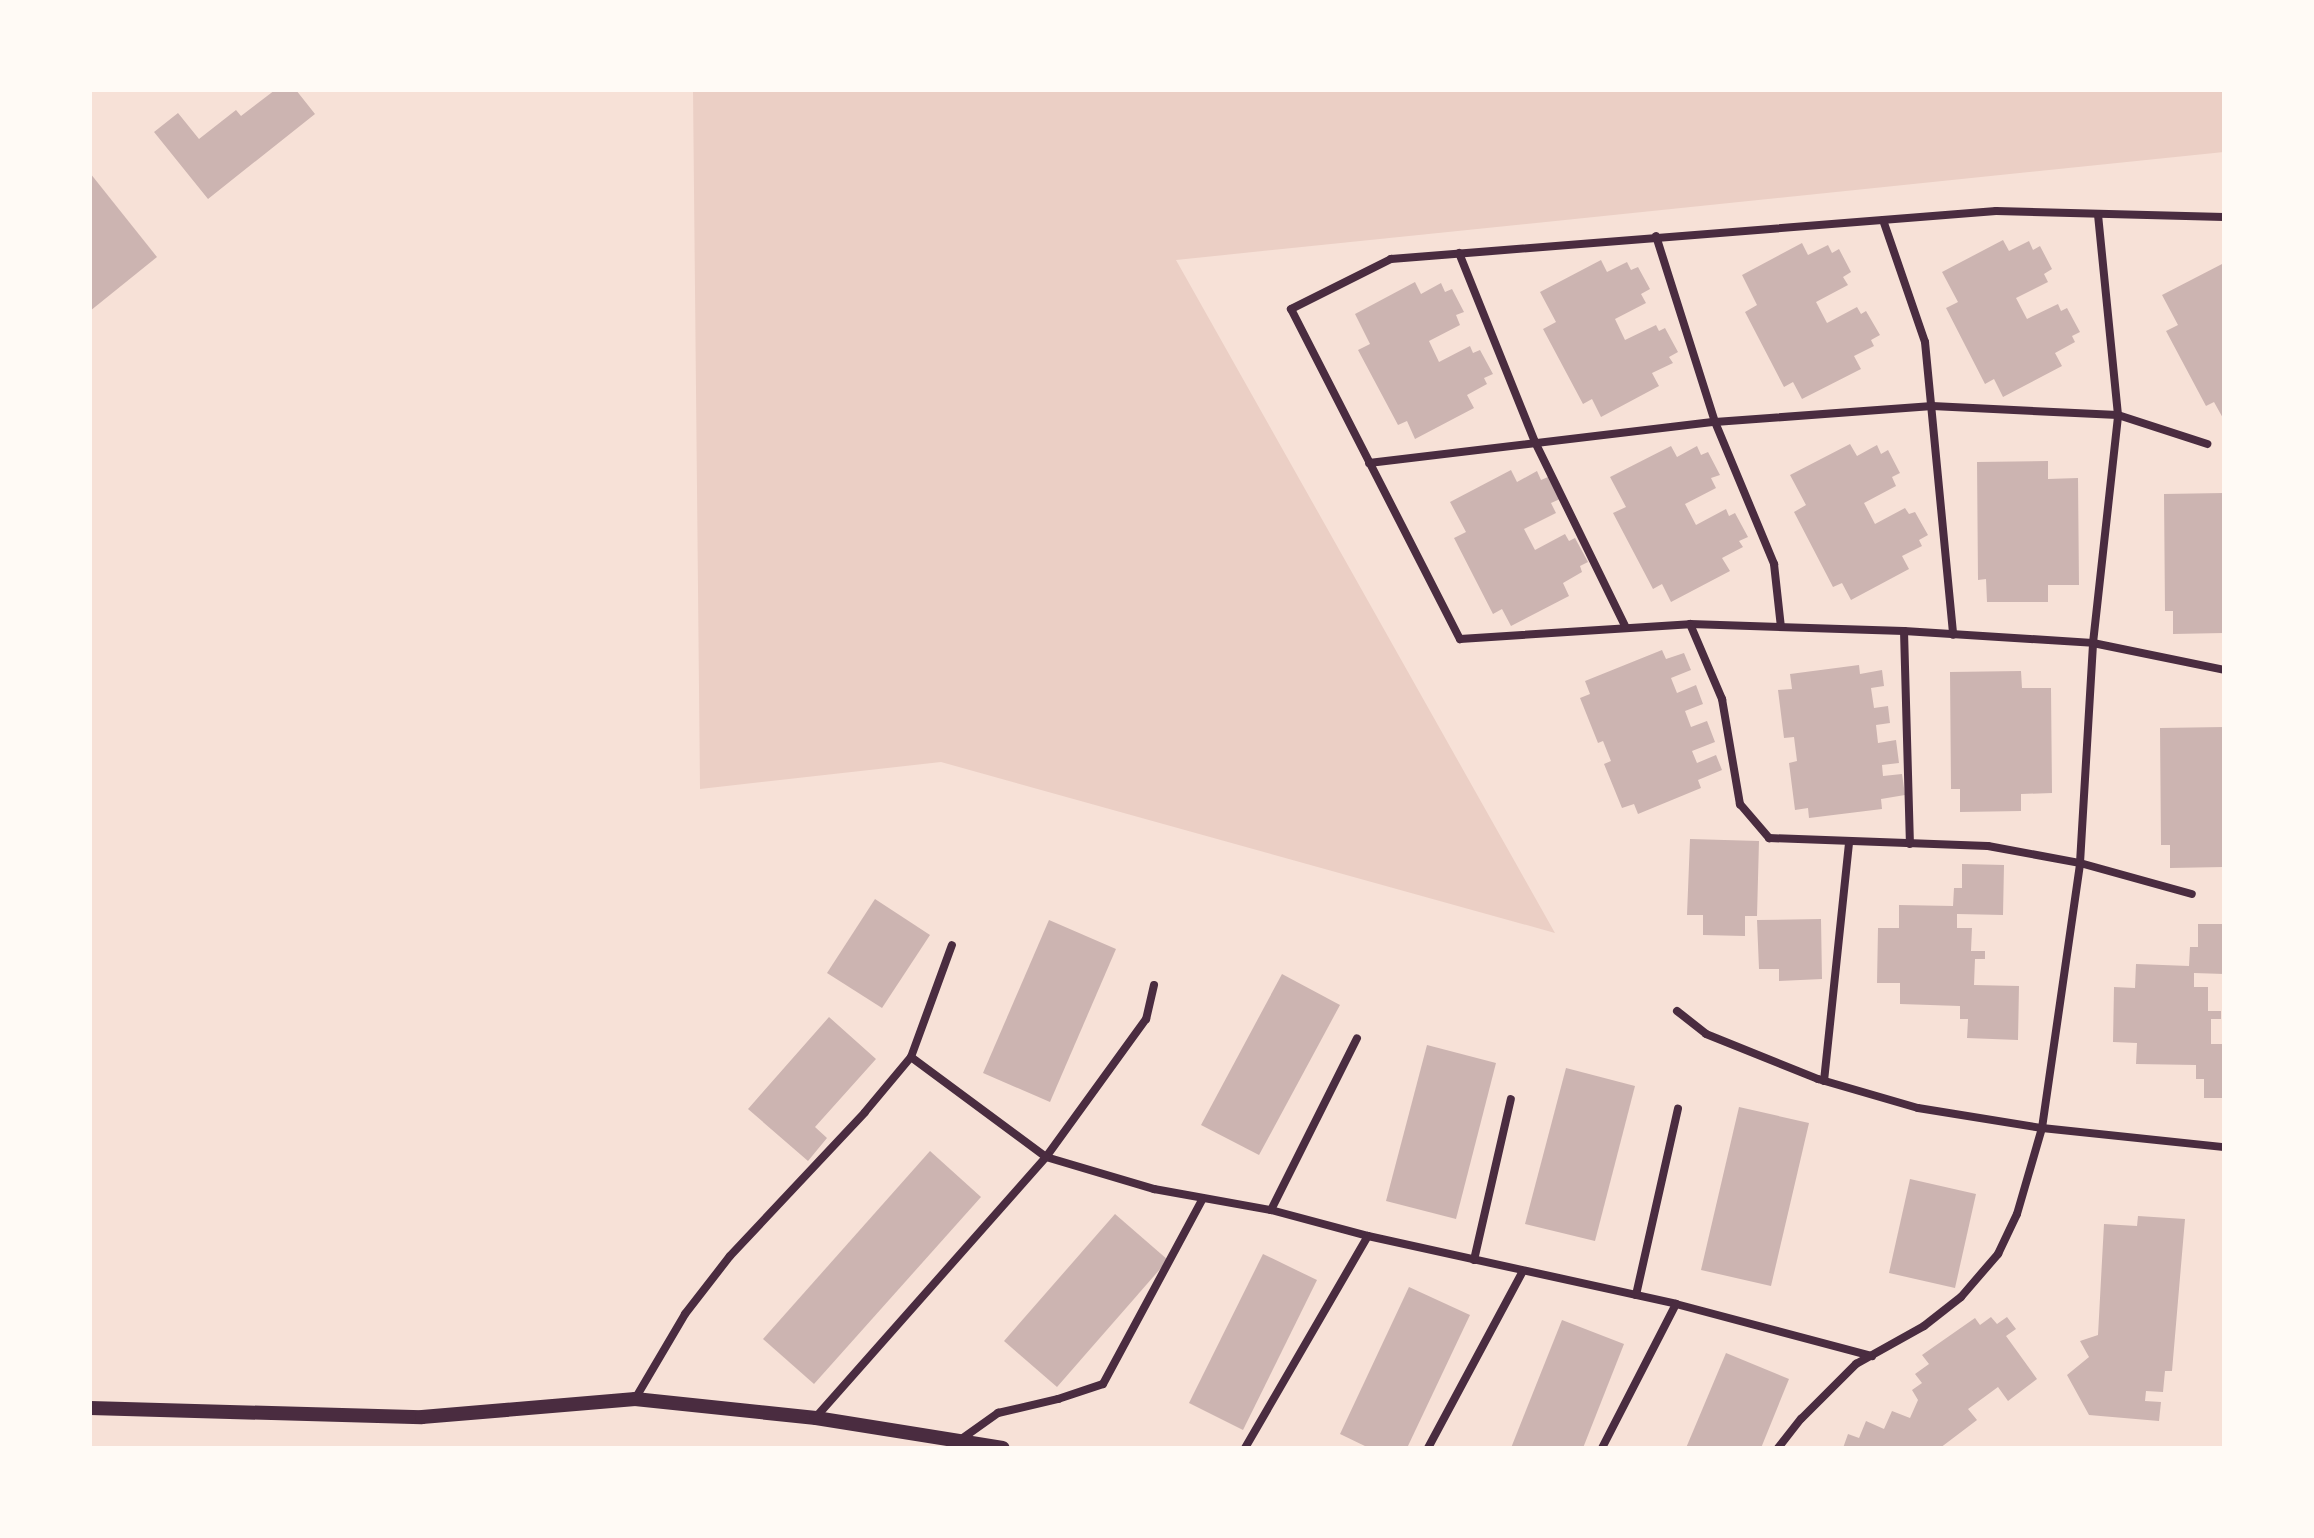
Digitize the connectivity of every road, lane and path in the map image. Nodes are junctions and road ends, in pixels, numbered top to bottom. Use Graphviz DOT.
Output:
graph roads {
  1 [pos="2098,214"];
  2 [pos="2224,217"];
  3 [pos="1883,220"];
  4 [pos="1656,236"];
  5 [pos="1459,253"];
  6 [pos="1932,406"];
  7 [pos="2118,415"];
  8 [pos="1715,422"];
  9 [pos="1535,442"];
  10 [pos="2207,444"];
  11 [pos="1369,463"];
  12 [pos="1690,624"];
  13 [pos="1781,627"];
  14 [pos="1626,628"];
  15 [pos="1904,631"];
  16 [pos="1953,635"];
  17 [pos="2093,643"];
  18 [pos="2224,670"];
  19 [pos="1849,842"];
  20 [pos="1910,844"];
  21 [pos="2080,863"];
  22 [pos="2192,894"];
  23 [pos="952,945"];
  24 [pos="1154,985"];
  25 [pos="1677,1011"];
  26 [pos="1357,1038"];
  27 [pos="911,1057"];
  28 [pos="1824,1081"];
  29 [pos="1511,1099"];
  30 [pos="1678,1109"];
  31 [pos="2042,1128"];
  32 [pos="2224,1147"];
  33 [pos="1046,1157"];
  34 [pos="1203,1198"];
  35 [pos="1271,1210"];
  36 [pos="1368,1236"];
  37 [pos="1474,1260"];
  38 [pos="1523,1271"];
  39 [pos="1636,1295"];
  40 [pos="1676,1304"];
  41 [pos="1873,1356"];
  42 [pos="635,1399"];
  43 [pos="90,1408"];
  44 [pos="816,1418"];
  45 [pos="959,1442"];
  46 [pos="1003,1448"];
  47 [pos="1245,1448"];
  48 [pos="1428,1448"];
  49 [pos="1602,1448"];
  50 [pos="1778,1448"];
  1 -- 2 [label="street"];
  1 -- 3 [label="street"];
  1 -- 7 [label="street"];
  3 -- 4 [label="street"];
  3 -- 6 [label="street"];
  4 -- 5 [label="street"];
  4 -- 8 [label="street"];
  5 -- 9 [label="street"];
  5 -- 11 [label="street"];
  6 -- 7 [label="street"];
  6 -- 8 [label="street"];
  6 -- 16 [label="street"];
  7 -- 10 [label="street"];
  7 -- 17 [label="street"];
  8 -- 9 [label="street"];
  8 -- 13 [label="street"];
  9 -- 11 [label="street"];
  9 -- 14 [label="street"];
  11 -- 14 [label="street"];
  12 -- 13 [label="street"];
  12 -- 14 [label="street"];
  12 -- 19 [label="street"];
  13 -- 15 [label="street"];
  15 -- 16 [label="street"];
  15 -- 20 [label="street"];
  16 -- 17 [label="street"];
  17 -- 18 [label="street"];
  17 -- 21 [label="street"];
  19 -- 20 [label="street"];
  19 -- 28 [label="street"];
  20 -- 21 [label="street"];
  21 -- 22 [label="street"];
  21 -- 31 [label="street"];
  23 -- 27 [label="street"];
  24 -- 33 [label="street"];
  25 -- 28 [label="street"];
  26 -- 35 [label="street"];
  27 -- 33 [label="street"];
  27 -- 42 [label="street"];
  28 -- 31 [label="street"];
  29 -- 37 [label="street"];
  30 -- 39 [label="street"];
  31 -- 32 [label="street"];
  31 -- 41 [label="street"];
  33 -- 34 [label="street"];
  33 -- 44 [label="street"];
  34 -- 35 [label="street"];
  34 -- 45 [label="street"];
  35 -- 36 [label="street"];
  36 -- 37 [label="street"];
  36 -- 47 [label="street"];
  37 -- 38 [label="street"];
  38 -- 39 [label="street"];
  38 -- 48 [label="street"];
  39 -- 40 [label="street"];
  40 -- 41 [label="street"];
  40 -- 49 [label="street"];
  41 -- 50 [label="street"];
  42 -- 43 [label="street"];
  42 -- 44 [label="street"];
  44 -- 45 [label="street"];
  45 -- 46 [label="street"];
}
